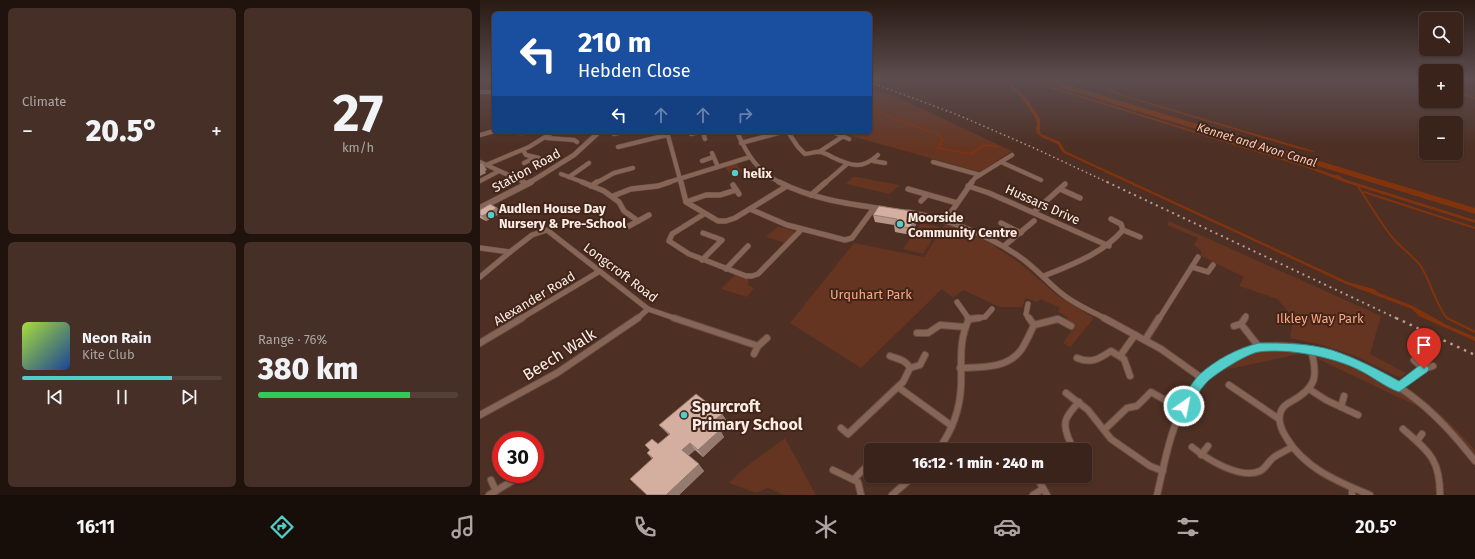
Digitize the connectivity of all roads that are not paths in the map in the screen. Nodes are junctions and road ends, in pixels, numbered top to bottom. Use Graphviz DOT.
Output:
graph roads {
  1 [pos="492,132"];
  2 [pos="550,134"];
  3 [pos="597,134"];
  4 [pos="667,134"];
  5 [pos="704,134"];
  6 [pos="738,134"];
  7 [pos="774,134"];
  8 [pos="790,134"];
  9 [pos="836,134"];
  10 [pos="480,135"];
  11 [pos="842,137"];
  12 [pos="547,138"];
  13 [pos="705,139"];
  14 [pos="849,139"];
  15 [pos="577,140"];
  16 [pos="742,142"];
  17 [pos="618,147"];
  18 [pos="523,150"];
  19 [pos="819,152"];
  20 [pos="1012,154"];
  21 [pos="878,155"];
  22 [pos="750,157"];
  23 [pos="702,161"];
  24 [pos="873,161"];
  25 [pos="480,162"];
  26 [pos="933,162"];
  27 [pos="1002,162"];
  28 [pos="524,163"];
  29 [pos="589,163"];
  30 [pos="885,163"];
  31 [pos="847,164"];
  32 [pos="486,165"];
  33 [pos="718,167"];
  34 [pos="633,168"];
  35 [pos="499,171"];
  36 [pos="561,174"];
  37 [pos="980,175"];
  38 [pos="569,177"];
  39 [pos="680,179"];
  40 [pos="1041,180"];
  41 [pos="480,181"];
  42 [pos="527,184"];
  43 [pos="1066,184"];
  44 [pos="591,186"];
  45 [pos="787,186"];
  46 [pos="968,186"];
  47 [pos="908,189"];
  48 [pos="1060,189"];
  49 [pos="736,190"];
  50 [pos="810,195"];
  51 [pos="927,195"];
  52 [pos="613,196"];
  53 [pos="1080,198"];
  54 [pos="921,200"];
  55 [pos="686,202"];
  56 [pos="957,203"];
  57 [pos="480,208"];
  58 [pos="874,208"];
  59 [pos="750,210"];
  60 [pos="890,210"];
  61 [pos="903,212"];
  62 [pos="1034,212"];
  63 [pos="704,214"];
  64 [pos="649,215"];
  65 [pos="1111,219"];
  66 [pos="945,221"];
  67 [pos="1034,221"];
  68 [pos="638,222"];
  69 [pos="1001,223"];
  70 [pos="629,226"];
  71 [pos="801,230"];
  72 [pos="1123,230"];
  73 [pos="703,233"];
  74 [pos="1020,233"];
  75 [pos="1140,237"];
  76 [pos="748,246"];
  77 [pos="1004,246"];
  78 [pos="1109,246"];
  79 [pos="480,248"];
  80 [pos="510,252"];
  81 [pos="1198,257"];
  82 [pos="702,260"];
  83 [pos="1213,265"];
  84 [pos="1192,267"];
  85 [pos="726,269"];
  86 [pos="600,271"];
  87 [pos="1044,276"];
  88 [pos="480,277"];
  89 [pos="957,302"];
  90 [pos="1028,304"];
  91 [pos="648,309"];
  92 [pos="992,309"];
  93 [pos="1246,316"];
  94 [pos="969,319"];
  95 [pos="1240,324"];
  96 [pos="1034,325"];
  97 [pos="1071,326"];
  98 [pos="1234,326"];
  99 [pos="965,327"];
  100 [pos="917,333"];
  101 [pos="1135,335"];
  102 [pos="767,338"];
  103 [pos="1145,340"];
  104 [pos="480,343"];
  105 [pos="758,346"];
  106 [pos="1259,347"];
  107 [pos="1311,350"];
  108 [pos="754,354"];
  109 [pos="925,355"];
  110 [pos="890,356"];
  111 [pos="1120,356"];
  112 [pos="1077,358"];
  113 [pos="1414,360"];
  114 [pos="1433,366"];
  115 [pos="910,368"];
  116 [pos="960,368"];
  117 [pos="1424,369"];
  118 [pos="1130,376"];
  119 [pos="1203,379"];
  120 [pos="1229,385"];
  121 [pos="898,387"];
  122 [pos="1399,387"];
  123 [pos="1309,389"];
  124 [pos="1066,393"];
  125 [pos="1344,396"];
  126 [pos="1165,400"];
  127 [pos="1079,402"];
  128 [pos="1341,407"];
  129 [pos="480,415"];
  130 [pos="1358,415"];
  131 [pos="1279,419"];
  132 [pos="952,426"];
  133 [pos="841,428"];
  134 [pos="1403,429"];
  135 [pos="1104,430"];
  136 [pos="1422,434"];
  137 [pos="1417,441"];
  138 [pos="942,443"];
  139 [pos="1070,443"];
  140 [pos="1208,446"];
  141 [pos="1192,447"];
  142 [pos="1292,447"];
  143 [pos="1201,455"];
  144 [pos="1475,461"];
  145 [pos="864,469"];
  146 [pos="833,470"];
  147 [pos="1163,471"];
  148 [pos="854,479"];
  149 [pos="491,480"];
  150 [pos="509,483"];
  151 [pos="906,483"];
  152 [pos="1040,483"];
  153 [pos="1352,491"];
  154 [pos="1045,492"];
  155 [pos="492,493"];
  156 [pos="861,495"];
  157 [pos="892,495"];
  158 [pos="1033,495"];
  159 [pos="1157,495"];
  160 [pos="1370,495"];
  161 [pos="1440,495"];
  1 -- 10 [label="street"];
  2 -- 12 [label="street"];
  3 -- 42 [label="street, Station Road"];
  4 -- 17 [label="street"];
  4 -- 39 [label="street"];
  5 -- 13 [label="street"];
  6 -- 16 [label="street"];
  7 -- 16 [label="street"];
  8 -- 19 [label="street"];
  9 -- 11 [label="street"];
  11 -- 14 [label="street"];
  11 -- 19 [label="street"];
  12 -- 15 [label="street"];
  12 -- 18 [label="street"];
  16 -- 22 [label="street"];
  18 -- 28 [label="street"];
  18 -- 32 [label="street"];
  19 -- 31 [label="street"];
  20 -- 27 [label="street"];
  21 -- 24 [label="street"];
  22 -- 33 [label="street"];
  22 -- 45 [label="street"];
  23 -- 33 [label="street"];
  24 -- 30 [label="street"];
  24 -- 31 [label="street"];
  25 -- 32 [label="street"];
  26 -- 37 [label="street"];
  27 -- 37 [label="street"];
  27 -- 40 [label="street"];
  29 -- 38 [label="street"];
  31 -- 50 [label="street"];
  32 -- 35 [label="street"];
  33 -- 39 [label="street"];
  34 -- 44 [label="street"];
  35 -- 41 [label="street"];
  35 -- 42 [label="street"];
  36 -- 38 [label="street"];
  37 -- 46 [label="street"];
  38 -- 44 [label="street"];
  39 -- 52 [label="street"];
  39 -- 55 [label="street"];
  42 -- 57 [label="street, Station Road"];
  43 -- 48 [label="street"];
  44 -- 52 [label="street"];
  45 -- 50 [label="street"];
  45 -- 59 [label="street"];
  46 -- 56 [label="street"];
  46 -- 62 [label="street, Hussars Drive"];
  47 -- 51 [label="street"];
  48 -- 53 [label="street"];
  48 -- 62 [label="street"];
  49 -- 55 [label="street"];
  50 -- 58 [label="street"];
  51 -- 54 [label="street"];
  51 -- 56 [label="street"];
  52 -- 68 [label="street"];
  55 -- 63 [label="street"];
  56 -- 66 [label="street"];
  58 -- 60 [label="street"];
  58 -- 71 [label="street"];
  59 -- 63 [label="street"];
  59 -- 71 [label="street"];
  61 -- 66 [label="street"];
  62 -- 78 [label="street, Hussars Drive"];
  63 -- 82 [label="street"];
  64 -- 68 [label="street"];
  65 -- 72 [label="street"];
  66 -- 77 [label="street"];
  67 -- 74 [label="street"];
  68 -- 70 [label="street"];
  69 -- 74 [label="street"];
  71 -- 85 [label="street"];
  72 -- 75 [label="street"];
  72 -- 78 [label="street"];
  73 -- 82 [label="street"];
  74 -- 77 [label="street"];
  76 -- 85 [label="street"];
  77 -- 87 [label="street"];
  78 -- 87 [label="street"];
  79 -- 80 [label="street"];
  80 -- 86 [label="street, Longcroft Road"];
  80 -- 88 [label="street"];
  81 -- 84 [label="street"];
  82 -- 85 [label="street"];
  83 -- 84 [label="street"];
  84 -- 103 [label="street"];
  86 -- 91 [label="street, Longcroft Road"];
  86 -- 104 [label="street, Alexander Road"];
  87 -- 101 [label="street"];
  89 -- 94 [label="street"];
  90 -- 96 [label="street"];
  91 -- 105 [label="street, Longcroft Road"];
  91 -- 129 [label="street, Beech Walk"];
  92 -- 94 [label="street"];
  93 -- 95 [label="street"];
  94 -- 99 [label="street"];
  95 -- 98 [label="street"];
  95 -- 106 [label="street"];
  96 -- 97 [label="street"];
  96 -- 116 [label="street"];
  99 -- 100 [label="street"];
  99 -- 116 [label="street"];
  101 -- 103 [label="street"];
  101 -- 111 [label="street"];
  102 -- 105 [label="street"];
  103 -- 119 [label="street"];
  105 -- 108 [label="street"];
  106 -- 107 [label="street"];
  106 -- 119 [label="street"];
  107 -- 122 [label="street"];
  107 -- 123 [label="street"];
  109 -- 115 [label="street"];
  110 -- 115 [label="street"];
  111 -- 112 [label="street"];
  111 -- 118 [label="street"];
  113 -- 117 [label="street"];
  114 -- 117 [label="street"];
  115 -- 121 [label="street"];
  116 -- 132 [label="street"];
  117 -- 122 [label="street"];
  119 -- 147 [label="street"];
  120 -- 131 [label="street"];
  121 -- 132 [label="street"];
  121 -- 133 [label="street"];
  122 -- 144 [label="street"];
  123 -- 128 [label="street"];
  123 -- 131 [label="street"];
  124 -- 127 [label="street"];
  125 -- 128 [label="street"];
  126 -- 135 [label="street"];
  127 -- 135 [label="street"];
  127 -- 139 [label="street"];
  128 -- 130 [label="street"];
  131 -- 142 [label="street"];
  132 -- 138 [label="street"];
  134 -- 137 [label="street"];
  135 -- 147 [label="street"];
  136 -- 137 [label="street"];
  137 -- 161 [label="street"];
  140 -- 143 [label="street"];
  141 -- 143 [label="street"];
  142 -- 143 [label="street"];
  142 -- 153 [label="street"];
  145 -- 148 [label="street"];
  146 -- 148 [label="street"];
  147 -- 159 [label="street"];
  148 -- 156 [label="street"];
  149 -- 155 [label="street"];
  150 -- 155 [label="street"];
  151 -- 157 [label="street"];
  152 -- 154 [label="street"];
  153 -- 160 [label="street"];
  154 -- 158 [label="street"];
}
